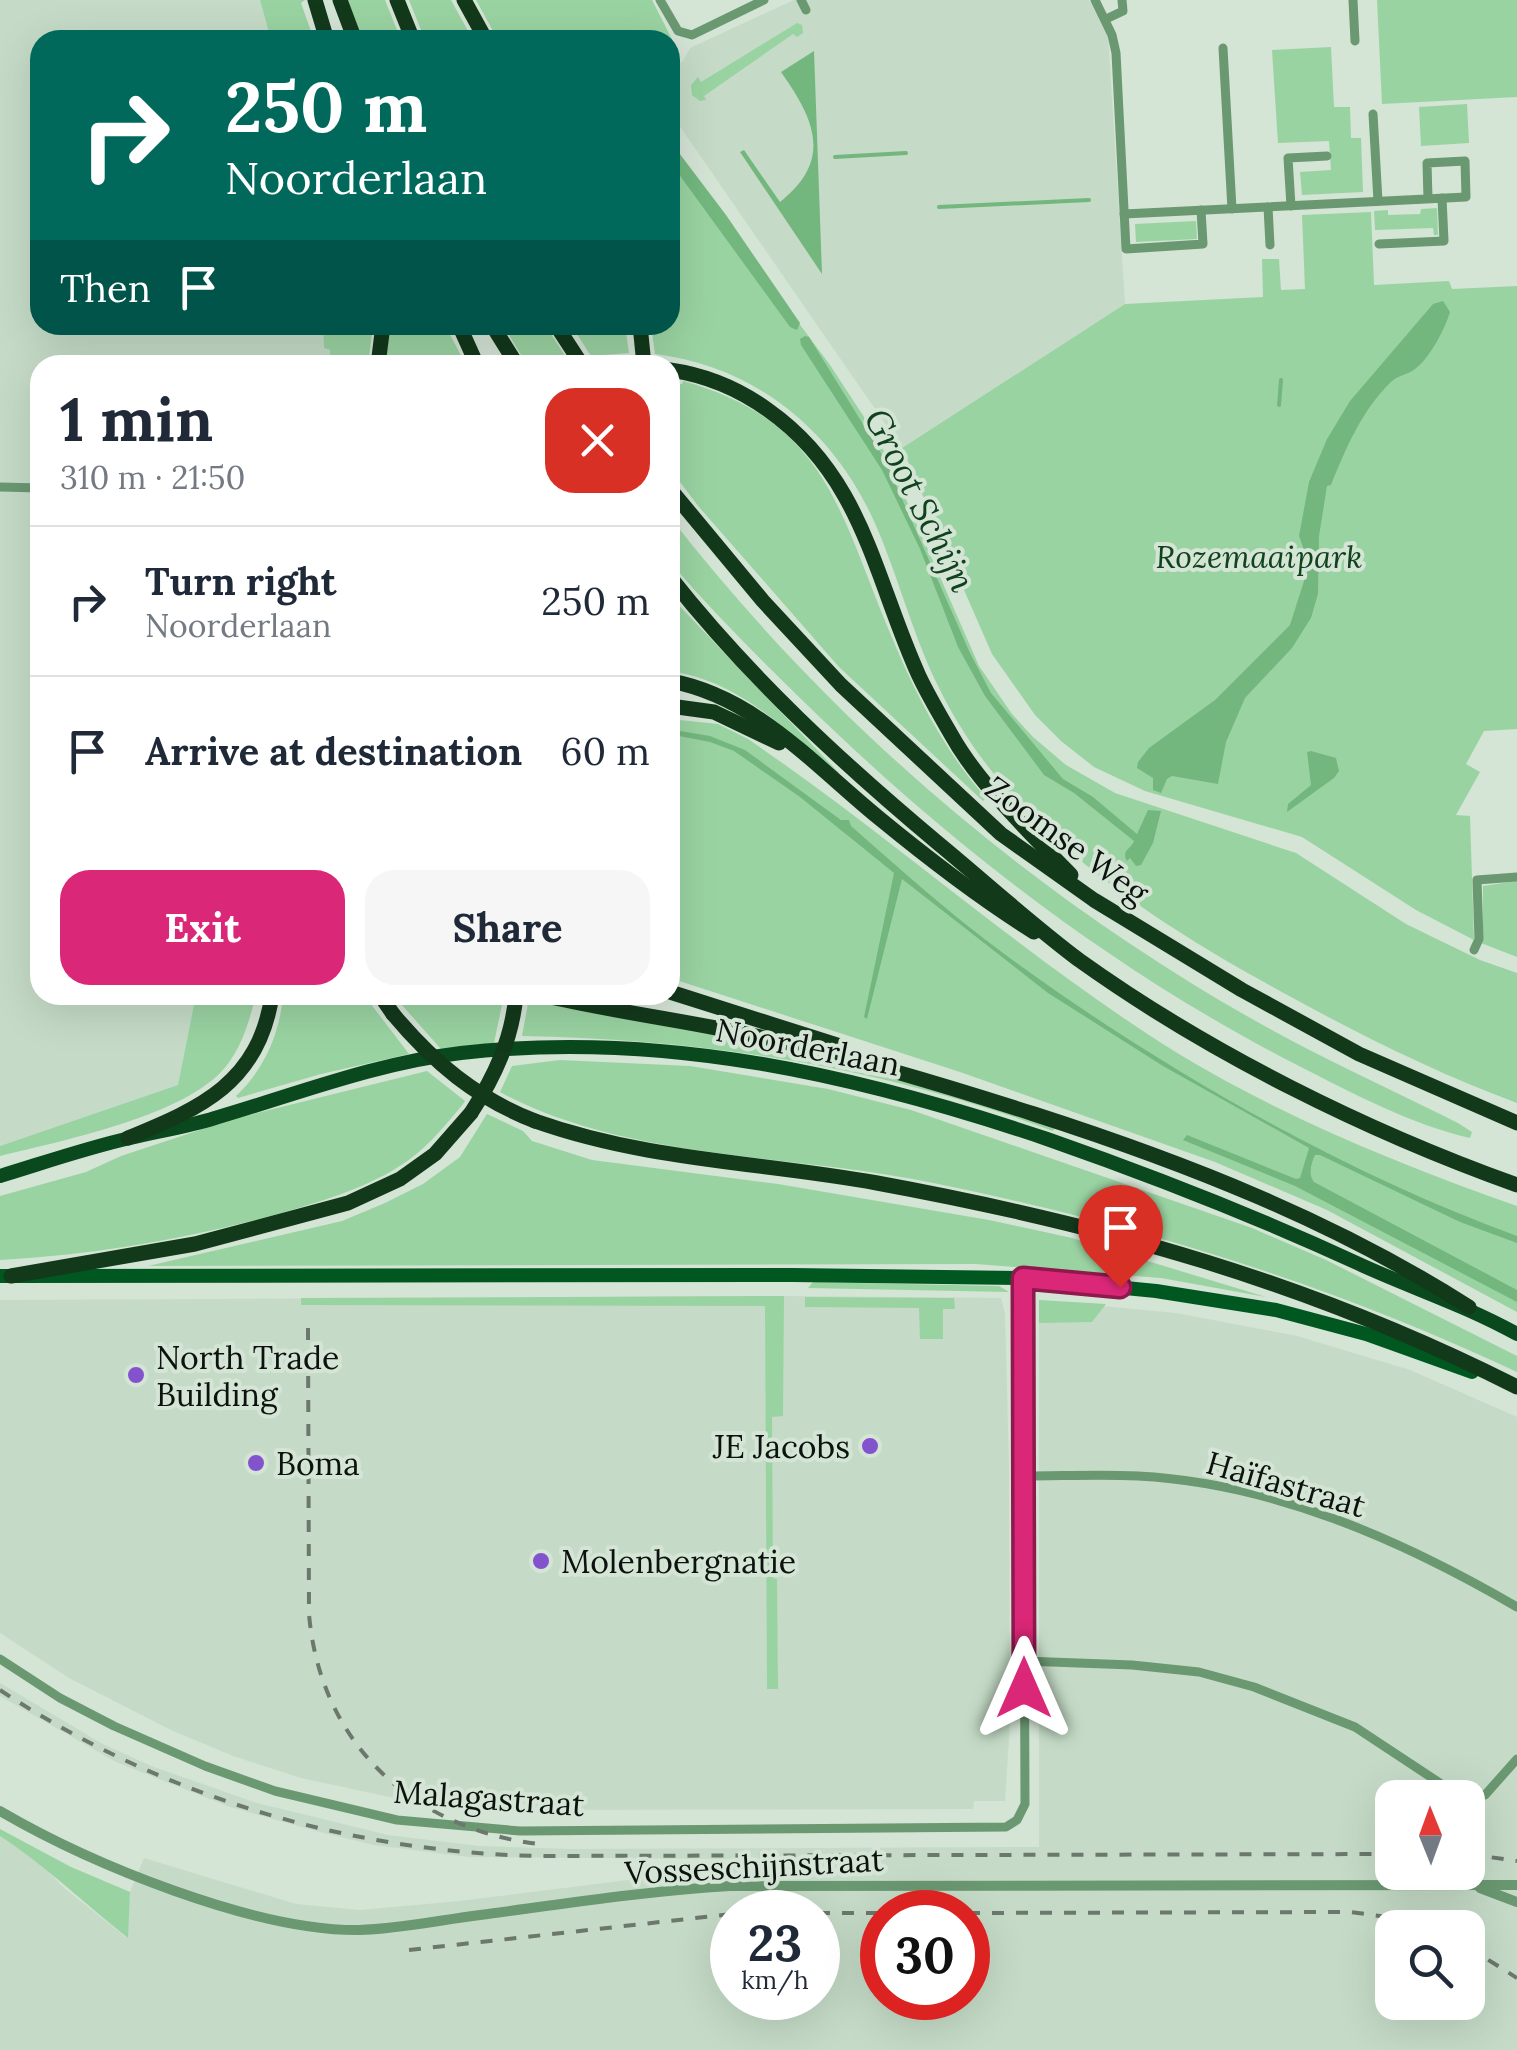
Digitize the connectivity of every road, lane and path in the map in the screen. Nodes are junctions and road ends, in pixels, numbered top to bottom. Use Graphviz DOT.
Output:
graph roads {
  1 [pos="314,0"];
  2 [pos="340,0"];
  3 [pos="397,0"];
  4 [pos="464,0"];
  5 [pos="660,0"];
  6 [pos="764,0"];
  7 [pos="1095,0"];
  8 [pos="1122,0"];
  9 [pos="1353,0"];
  10 [pos="1106,20"];
  11 [pos="324,30"];
  12 [pos="351,30"];
  13 [pos="409,30"];
  14 [pos="480,30"];
  15 [pos="679,30"];
  16 [pos="680,31"];
  17 [pos="1355,41"];
  18 [pos="1222,48"];
  19 [pos="1373,114"];
  20 [pos="1327,156"];
  21 [pos="1442,198"];
  22 [pos="1428,199"];
  23 [pos="1378,201"];
  24 [pos="1291,206"];
  25 [pos="1268,207"];
  26 [pos="1232,208"];
  27 [pos="1201,210"];
  28 [pos="1124,214"];
  29 [pos="1378,244"];
  30 [pos="1270,245"];
  31 [pos="680,372"];
  32 [pos="0,488"];
  33 [pos="30,488"];
  34 [pos="680,501"];
  35 [pos="680,590"];
  36 [pos="680,683"];
  37 [pos="680,707"];
  38 [pos="837,781"];
  39 [pos="1517,877"];
  40 [pos="1094,900"];
  41 [pos="1474,950"];
  42 [pos="1078,959"];
  43 [pos="680,995"];
  44 [pos="269,1005"];
  45 [pos="387,1005"];
  46 [pos="514,1005"];
  47 [pos="596,1005"];
  48 [pos="937,1082"];
  49 [pos="1517,1123"];
  50 [pos="128,1138"];
  51 [pos="0,1176"];
  52 [pos="1517,1184"];
  53 [pos="5,1276"];
  54 [pos="1023,1278"];
  55 [pos="1469,1308"];
  56 [pos="1517,1334"];
  57 [pos="1517,1387"];
  58 [pos="1024,1476"];
  59 [pos="1517,1607"];
  60 [pos="0,1660"];
  61 [pos="1024,1661"];
  62 [pos="1517,1759"];
  63 [pos="0,1811"];
  64 [pos="1517,1885"];
  65 [pos="1375,1886"];
  66 [pos="1485,1886"];
  67 [pos="1485,1890"];
  68 [pos="1517,1902"];
  1 -- 11 [label="highway"];
  2 -- 12 [label="highway"];
  3 -- 13 [label="highway"];
  4 -- 14 [label="highway"];
  5 -- 15 [label="street"];
  6 -- 16 [label="street"];
  7 -- 10 [label="street"];
  8 -- 10 [label="street"];
  9 -- 17 [label="street"];
  10 -- 28 [label="street"];
  18 -- 26 [label="street"];
  19 -- 23 [label="street"];
  20 -- 24 [label="street"];
  21 -- 22 [label="street"];
  21 -- 22 [label="street"];
  21 -- 29 [label="street"];
  22 -- 23 [label="street"];
  23 -- 24 [label="street"];
  24 -- 25 [label="street"];
  25 -- 26 [label="street"];
  25 -- 30 [label="street"];
  26 -- 27 [label="street"];
  27 -- 28 [label="street"];
  27 -- 28 [label="street"];
  31 -- 40 [label="highway"];
  32 -- 33 [label="street"];
  34 -- 40 [label="highway, Zoomse Weg"];
  35 -- 42 [label="highway"];
  36 -- 38 [label="highway"];
  37 -- 38 [label="highway"];
  38 -- 42 [label="highway"];
  39 -- 41 [label="street"];
  40 -- 49 [label="highway, Zoomse Weg"];
  42 -- 52 [label="highway"];
  43 -- 48 [label="highway"];
  44 -- 50 [label="highway"];
  45 -- 57 [label="highway, bridge"];
  46 -- 53 [label="highway, bridge"];
  47 -- 48 [label="highway"];
  48 -- 55 [label="highway"];
  50 -- 51 [label="highway, Noorderlaan"];
  50 -- 55 [label="highway, Noorderlaan"];
  53 -- 54 [label="main road"];
  54 -- 57 [label="main road"];
  54 -- 58 [label="street, Malagastraat"];
  55 -- 56 [label="highway, Noorderlaan"];
  58 -- 59 [label="street, Haïfastraat"];
  58 -- 61 [label="street, Malagastraat"];
  60 -- 61 [label="street, Malagastraat"];
  61 -- 62 [label="street"];
  63 -- 65 [label="street, Vosseschijnstraat"];
  64 -- 66 [label="street, Vosseschijnstraat"];
  67 -- 68 [label="street, Vosseschijnstraat"];
}
